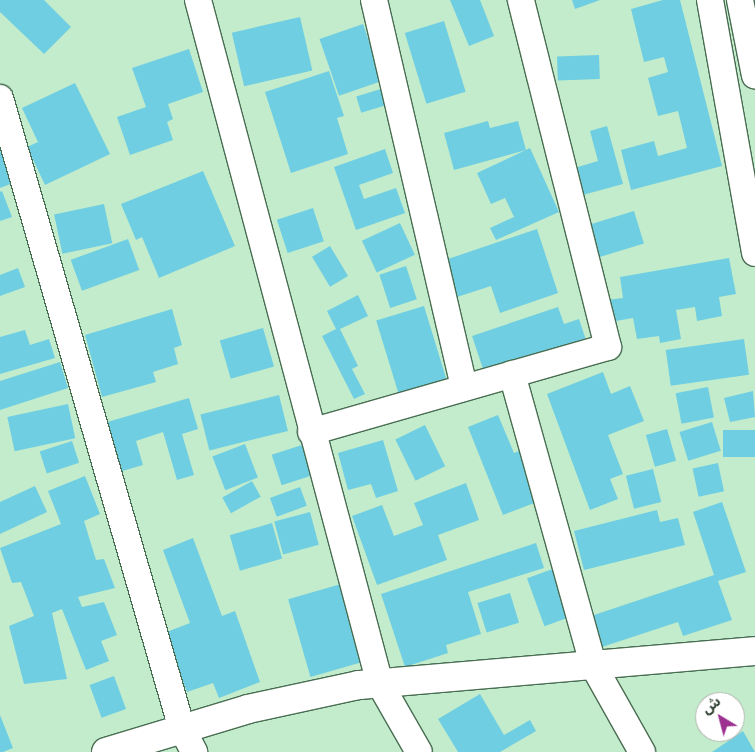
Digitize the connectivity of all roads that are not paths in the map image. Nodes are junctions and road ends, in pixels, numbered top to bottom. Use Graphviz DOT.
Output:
graph roads {
  1 [pos="198,0"];
  2 [pos="374,0"];
  3 [pos="521,0"];
  4 [pos="710,0"];
  5 [pos="740,0"];
  6 [pos="755,76"];
  7 [pos="755,80"];
  8 [pos="727,89"];
  9 [pos="0,98"];
  10 [pos="755,253"];
  11 [pos="512,374"];
  12 [pos="464,388"];
  13 [pos="311,432"];
  14 [pos="755,651"];
  15 [pos="593,665"];
  16 [pos="380,684"];
  17 [pos="188,741"];
  18 [pos="106,752"];
  19 [pos="419,752"];
  20 [pos="642,752"];
  1 -- 13 [label="street"];
  2 -- 12 [label="street"];
  3 -- 11 [label="street"];
  4 -- 8 [label="street"];
  5 -- 6 [label="street"];
  7 -- 8 [label="street"];
  8 -- 10 [label="street"];
  9 -- 17 [label="street"];
  11 -- 12 [label="street"];
  11 -- 15 [label="street"];
  12 -- 13 [label="street"];
  13 -- 16 [label="street"];
  14 -- 15 [label="main road"];
  15 -- 16 [label="main road"];
  15 -- 20 [label="street"];
  16 -- 17 [label="main road"];
  16 -- 19 [label="street"];
  17 -- 18 [label="main road"];
}
